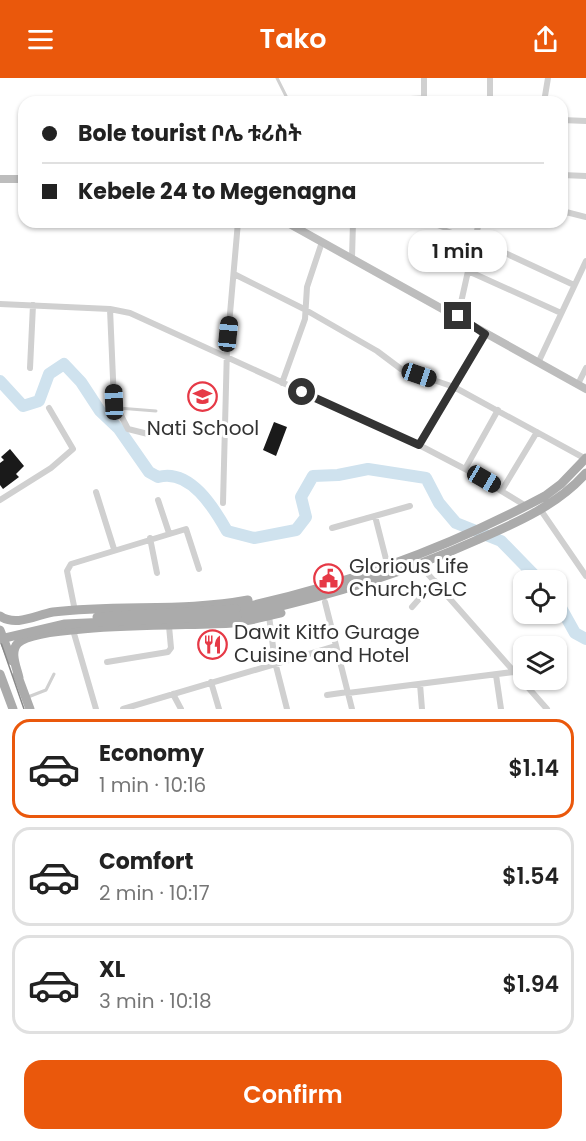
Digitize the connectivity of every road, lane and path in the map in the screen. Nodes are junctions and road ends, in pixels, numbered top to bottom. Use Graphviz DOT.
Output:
graph roads {
  1 [pos="277,78"];
  2 [pos="424,78"];
  3 [pos="490,78"];
  4 [pos="548,78"];
  5 [pos="286,96"];
  6 [pos="424,96"];
  7 [pos="490,96"];
  8 [pos="545,96"];
  9 [pos="568,120"];
  10 [pos="586,121"];
  11 [pos="568,175"];
  12 [pos="586,176"];
  13 [pos="0,179"];
  14 [pos="18,179"];
  15 [pos="568,212"];
  16 [pos="586,217"];
  17 [pos="238,228"];
  18 [pos="297,228"];
  19 [pos="353,228"];
  20 [pos="443,228"];
  21 [pos="478,228"];
  22 [pos="475,239"];
  23 [pos="322,242"];
  24 [pos="352,258"];
  25 [pos="586,261"];
  26 [pos="468,270"];
  27 [pos="234,274"];
  28 [pos="574,285"];
  29 [pos="0,304"];
  30 [pos="33,305"];
  31 [pos="110,309"];
  32 [pos="304,309"];
  33 [pos="561,313"];
  34 [pos="458,316"];
  35 [pos="485,334"];
  36 [pos="227,358"];
  37 [pos="538,363"];
  38 [pos="30,368"];
  39 [pos="586,368"];
  40 [pos="282,383"];
  41 [pos="582,386"];
  42 [pos="454,387"];
  43 [pos="49,408"];
  44 [pos="116,408"];
  45 [pos="498,410"];
  46 [pos="156,411"];
  47 [pos="537,432"];
  48 [pos="148,434"];
  49 [pos="419,445"];
  50 [pos="586,459"];
  51 [pos="465,469"];
  52 [pos="586,473"];
  53 [pos="502,490"];
  54 [pos="96,492"];
  55 [pos="0,500"];
  56 [pos="158,500"];
  57 [pos="224,503"];
  58 [pos="410,506"];
  59 [pos="526,506"];
  60 [pos="540,510"];
  61 [pos="375,516"];
  62 [pos="332,528"];
  63 [pos="467,532"];
  64 [pos="169,533"];
  65 [pos="150,538"];
  66 [pos="472,542"];
  67 [pos="114,549"];
  68 [pos="420,565"];
  69 [pos="388,567"];
  70 [pos="584,567"];
  71 [pos="199,568"];
  72 [pos="157,573"];
  73 [pos="586,576"];
  74 [pos="435,582"];
  75 [pos="338,588"];
  76 [pos="325,602"];
  77 [pos="412,607"];
  78 [pos="75,611"];
  79 [pos="236,613"];
  80 [pos="269,616"];
  81 [pos="2,619"];
  82 [pos="169,626"];
  83 [pos="73,630"];
  84 [pos="0,631"];
  85 [pos="19,642"];
  86 [pos="2,644"];
  87 [pos="336,646"];
  88 [pos="107,662"];
  89 [pos="275,662"];
  90 [pos="513,672"];
  91 [pos="54,674"];
  92 [pos="496,675"];
  93 [pos="1,676"];
  94 [pos="19,678"];
  95 [pos="211,682"];
  96 [pos="420,684"];
  97 [pos="528,690"];
  98 [pos="348,692"];
  99 [pos="173,694"];
  100 [pos="327,694"];
  101 [pos="26,698"];
  102 [pos="137,707"];
  103 [pos="11,708"];
  104 [pos="543,708"];
  105 [pos="30,709"];
  106 [pos="96,709"];
  107 [pos="123,709"];
  108 [pos="181,709"];
  109 [pos="219,709"];
  110 [pos="287,709"];
  111 [pos="352,709"];
  112 [pos="422,709"];
  113 [pos="501,709"];
  1 -- 5 [label="lane"];
  2 -- 6 [label="street"];
  3 -- 7 [label="street"];
  4 -- 8 [label="street"];
  9 -- 10 [label="street"];
  11 -- 12 [label="street"];
  13 -- 14 [label="main road"];
  15 -- 16 [label="street"];
  17 -- 27 [label="street"];
  18 -- 23 [label="main road"];
  19 -- 24 [label="street"];
  20 -- 22 [label="lane"];
  21 -- 22 [label="street"];
  22 -- 26 [label="street"];
  22 -- 28 [label="street"];
  23 -- 24 [label="main road"];
  23 -- 32 [label="street"];
  24 -- 34 [label="main road"];
  25 -- 28 [label="street"];
  26 -- 33 [label="street"];
  26 -- 34 [label="street"];
  27 -- 32 [label="street"];
  27 -- 36 [label="street"];
  28 -- 33 [label="street"];
  29 -- 30 [label="street"];
  30 -- 31 [label="street"];
  30 -- 38 [label="street"];
  31 -- 36 [label="street"];
  31 -- 44 [label="street"];
  32 -- 40 [label="street"];
  32 -- 42 [label="street"];
  33 -- 37 [label="street"];
  34 -- 35 [label="main road"];
  35 -- 37 [label="main road"];
  35 -- 42 [label="street"];
  36 -- 40 [label="street"];
  36 -- 57 [label="street"];
  37 -- 41 [label="main road"];
  39 -- 41 [label="street"];
  40 -- 49 [label="street"];
  42 -- 45 [label="street"];
  42 -- 49 [label="street"];
  43 -- 55 [label="street"];
  44 -- 46 [label="lane"];
  44 -- 48 [label="street"];
  45 -- 47 [label="street"];
  45 -- 51 [label="street"];
  47 -- 50 [label="street"];
  47 -- 53 [label="street"];
  49 -- 51 [label="street"];
  50 -- 59 [label="main road"];
  51 -- 53 [label="street"];
  52 -- 60 [label="main road"];
  53 -- 59 [label="street"];
  54 -- 67 [label="street"];
  56 -- 64 [label="street"];
  58 -- 61 [label="street"];
  59 -- 63 [label="main road"];
  60 -- 66 [label="main road"];
  60 -- 70 [label="street"];
  61 -- 62 [label="street"];
  61 -- 69 [label="street"];
  63 -- 66 [label="main road"];
  63 -- 69 [label="main road"];
  64 -- 65 [label="street"];
  64 -- 71 [label="street"];
  65 -- 67 [label="street"];
  65 -- 72 [label="street"];
  66 -- 68 [label="main road"];
  67 -- 78 [label="street"];
  68 -- 74 [label="street"];
  68 -- 75 [label="main road"];
  69 -- 75 [label="main road"];
  70 -- 73 [label="street"];
  74 -- 77 [label="street"];
  74 -- 90 [label="street"];
  75 -- 76 [label="main road"];
  75 -- 78 [label="main road"];
  75 -- 79 [label="main road"];
  76 -- 80 [label="main road"];
  76 -- 87 [label="street"];
  78 -- 81 [label="main road"];
  79 -- 84 [label="main road, bridge"];
  79 -- 86 [label="main road, bridge"];
  80 -- 82 [label="main road"];
  80 -- 89 [label="street"];
  82 -- 83 [label="main road"];
  82 -- 88 [label="street"];
  83 -- 85 [label="main road"];
  83 -- 106 [label="street"];
  84 -- 86 [label="main road"];
  85 -- 86 [label="main road"];
  85 -- 94 [label="main road"];
  86 -- 94 [label="main road"];
  87 -- 89 [label="street"];
  87 -- 98 [label="street"];
  89 -- 95 [label="street"];
  89 -- 110 [label="street"];
  90 -- 92 [label="street"];
  91 -- 101 [label="lane"];
  92 -- 96 [label="street"];
  92 -- 113 [label="street"];
  93 -- 103 [label="main road"];
  94 -- 101 [label="main road"];
  95 -- 99 [label="street"];
  95 -- 109 [label="street"];
  96 -- 98 [label="street"];
  96 -- 112 [label="street"];
  97 -- 104 [label="street"];
  98 -- 100 [label="street"];
  98 -- 111 [label="street"];
  99 -- 102 [label="street"];
  99 -- 108 [label="street"];
  101 -- 105 [label="main road"];
  102 -- 107 [label="street"];
}
